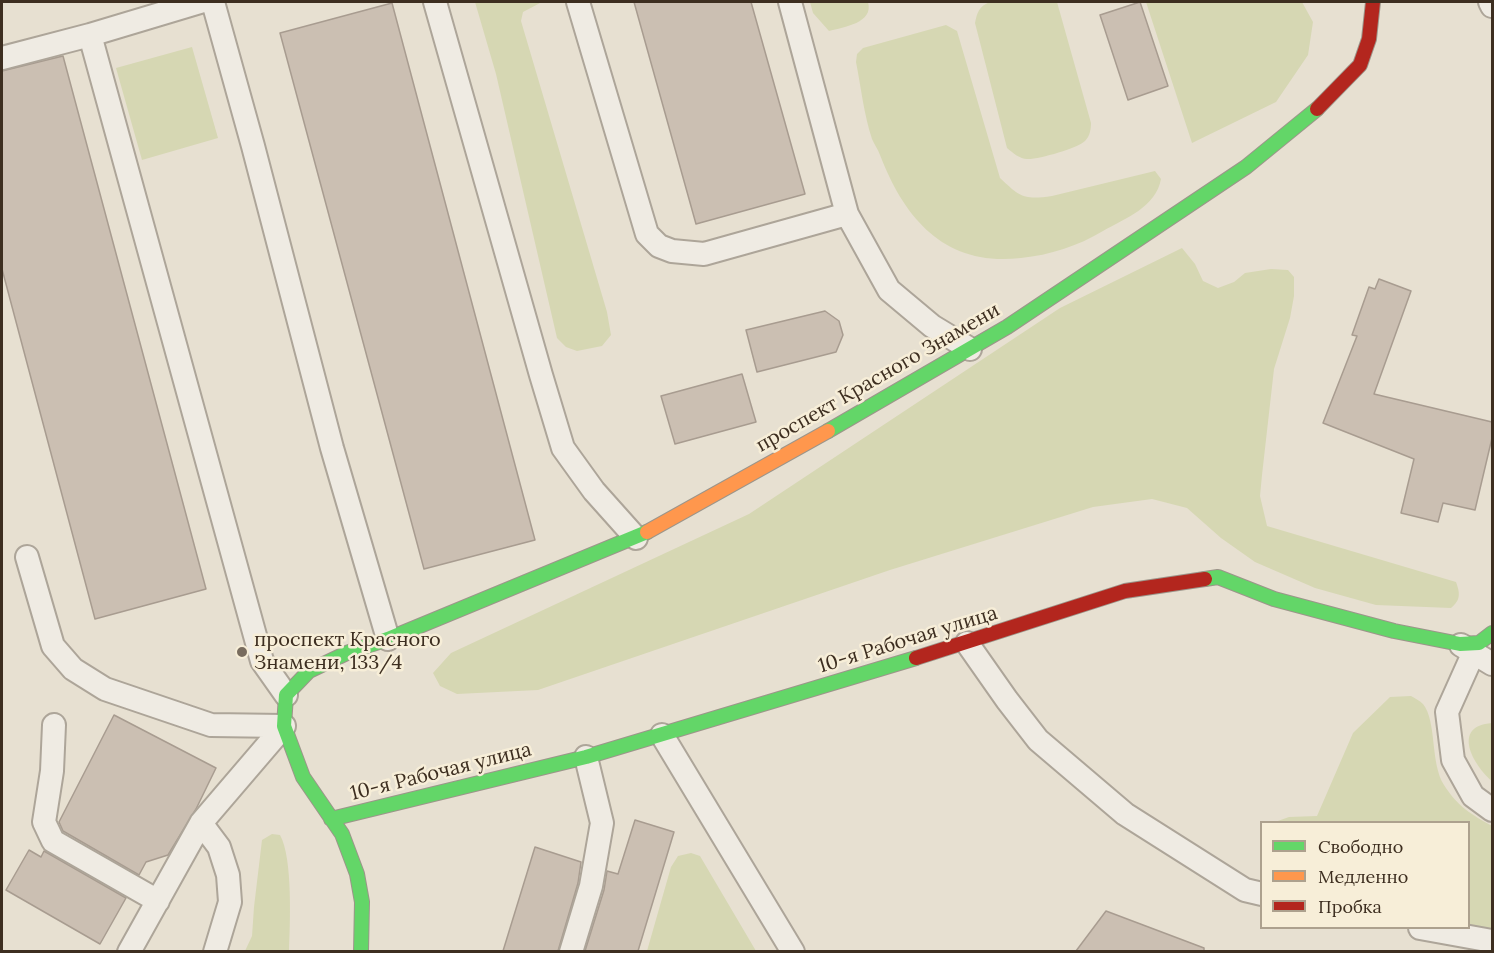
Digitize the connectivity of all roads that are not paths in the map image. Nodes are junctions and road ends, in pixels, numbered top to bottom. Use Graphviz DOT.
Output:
graph roads {
  1 [pos="200,2"];
  2 [pos="213,2"];
  3 [pos="435,2"];
  4 [pos="578,2"];
  5 [pos="790,2"];
  6 [pos="1373,2"];
  7 [pos="1490,2"];
  8 [pos="1492,6"];
  9 [pos="90,35"];
  10 [pos="2,58"];
  11 [pos="847,214"];
  12 [pos="970,348"];
  13 [pos="636,538"];
  14 [pos="27,557"];
  15 [pos="1492,633"];
  16 [pos="388,639"];
  17 [pos="967,643"];
  18 [pos="1475,654"];
  19 [pos="286,695"];
  20 [pos="54,725"];
  21 [pos="284,726"];
  22 [pos="662,735"];
  23 [pos="586,757"];
  24 [pos="1492,810"];
  25 [pos="332,819"];
  26 [pos="201,823"];
  27 [pos="1260,894"];
  28 [pos="158,901"];
  29 [pos="1431,929"];
  30 [pos="1492,940"];
  31 [pos="129,951"];
  32 [pos="215,951"];
  33 [pos="361,951"];
  34 [pos="571,951"];
  35 [pos="793,951"];
  1 -- 9 [label="lane"];
  2 -- 16 [label="lane"];
  3 -- 13 [label="lane"];
  4 -- 11 [label="lane"];
  5 -- 11 [label="lane"];
  6 -- 12 [label="main road, проспект Красного Знамени"];
  7 -- 8 [label="lane"];
  9 -- 10 [label="lane"];
  9 -- 19 [label="lane"];
  11 -- 12 [label="lane"];
  12 -- 13 [label="main road, проспект Красного Знамени"];
  13 -- 16 [label="main road, проспект Красного Знамени"];
  14 -- 21 [label="lane"];
  15 -- 18 [label="main road, 10-я Рабочая улица"];
  16 -- 19 [label="main road, проспект Красного Знамени"];
  17 -- 18 [label="main road, 10-я Рабочая улица"];
  17 -- 22 [label="main road, 10-я Рабочая улица"];
  17 -- 27 [label="lane"];
  18 -- 24 [label="lane"];
  19 -- 21 [label="main road"];
  20 -- 28 [label="lane"];
  21 -- 25 [label="main road"];
  21 -- 26 [label="lane"];
  22 -- 23 [label="main road, 10-я Рабочая улица"];
  22 -- 35 [label="lane"];
  23 -- 25 [label="main road, 10-я Рабочая улица"];
  23 -- 34 [label="lane"];
  25 -- 33 [label="main road"];
  26 -- 28 [label="lane"];
  26 -- 32 [label="lane"];
  28 -- 31 [label="lane"];
  29 -- 30 [label="lane"];
}
